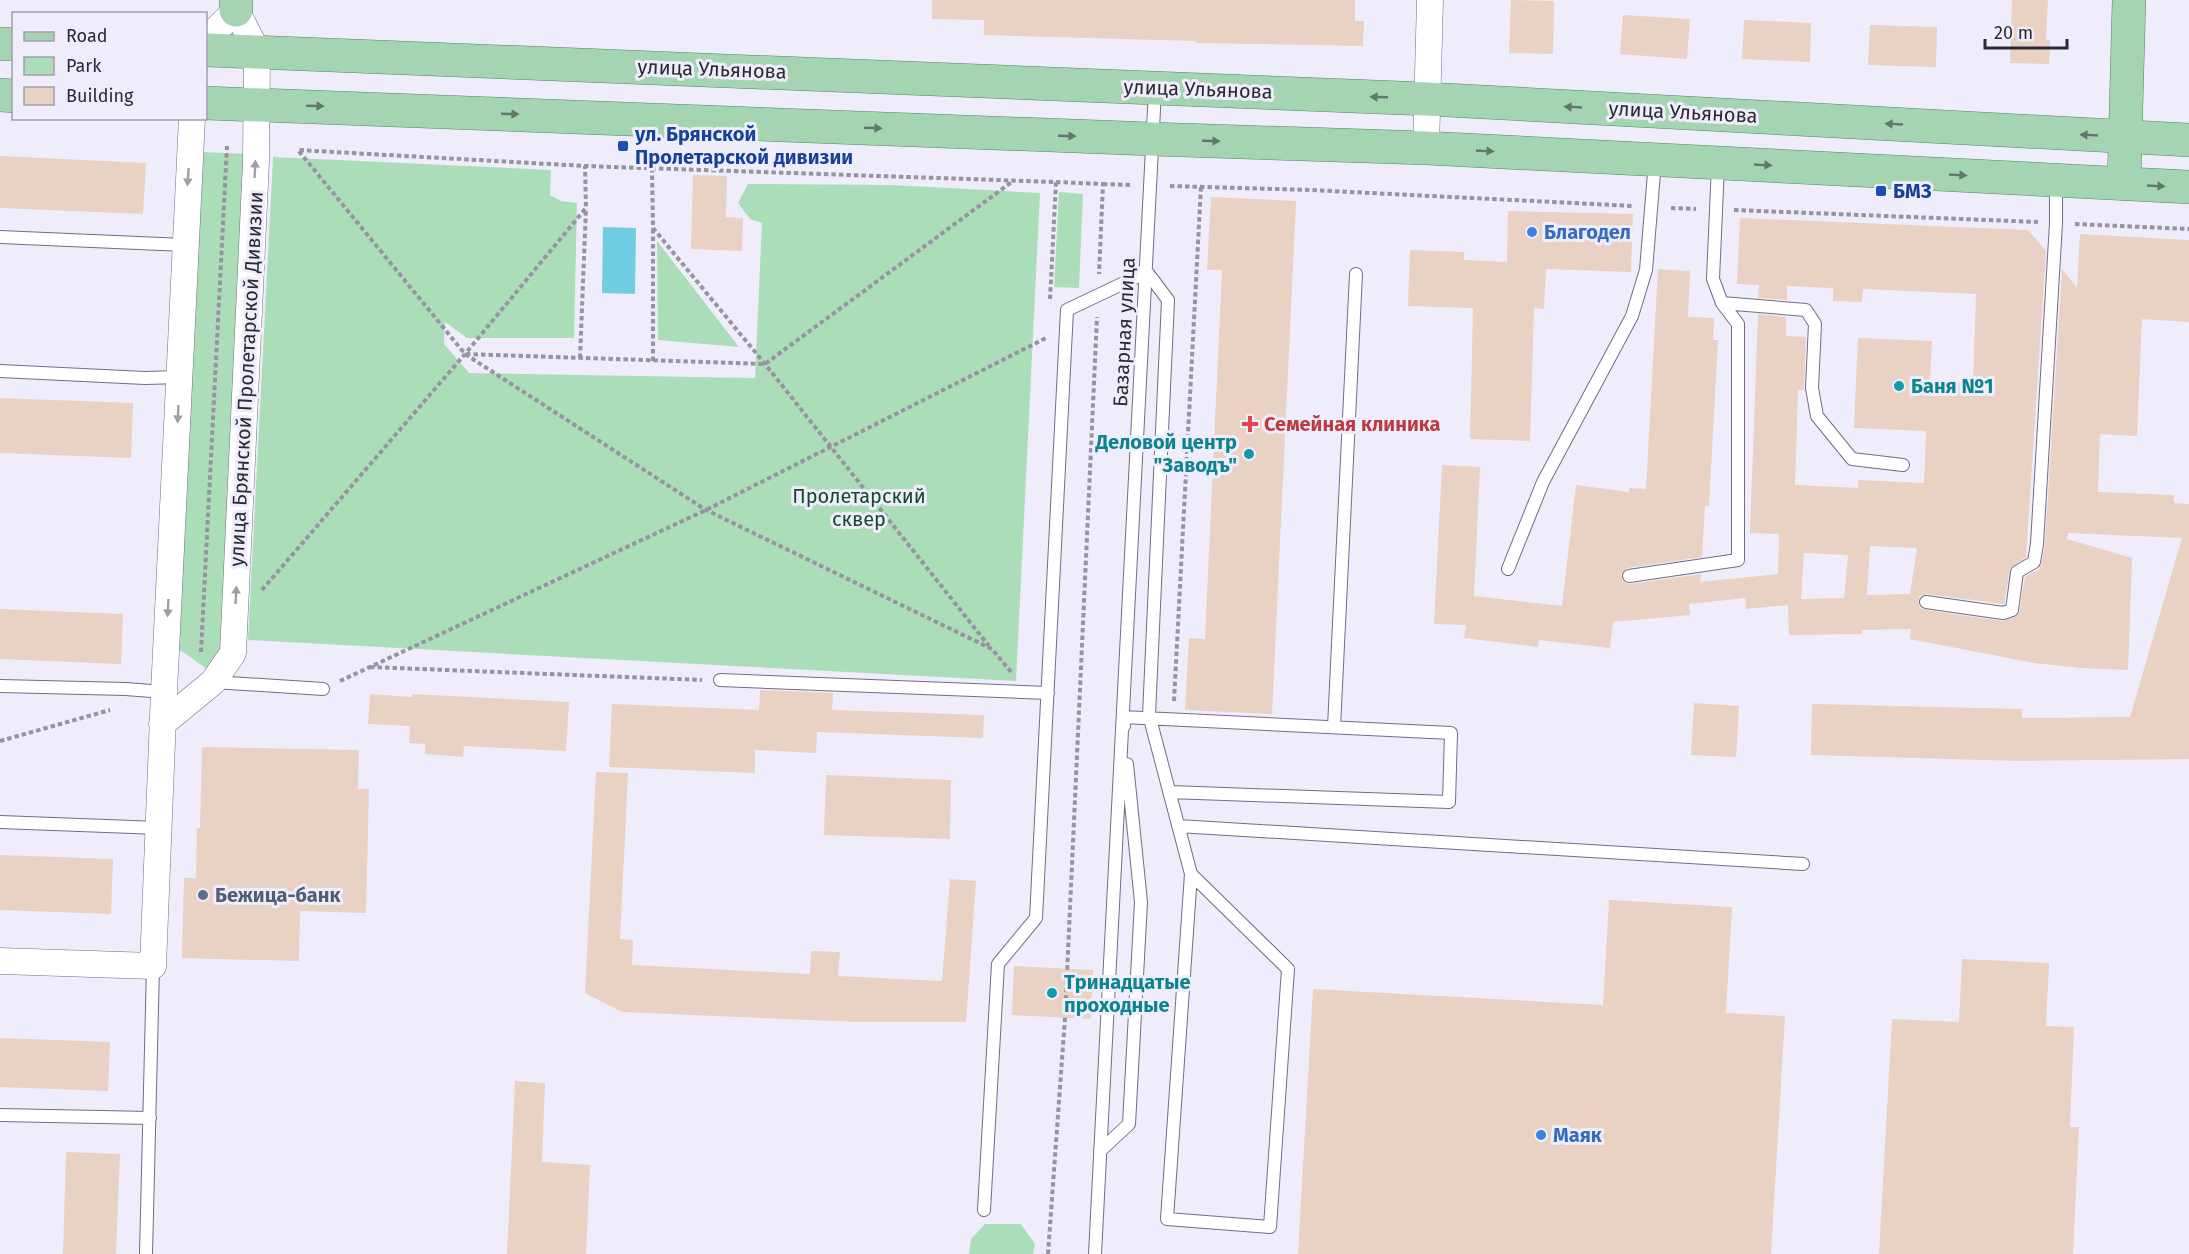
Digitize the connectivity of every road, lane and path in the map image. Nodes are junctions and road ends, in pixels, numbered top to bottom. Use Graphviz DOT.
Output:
graph roads {
  1 [pos="1430,0"];
  2 [pos="2129,0"];
  3 [pos="236,5"];
  4 [pos="207,39"];
  5 [pos="207,50"];
  6 [pos="257,51"];
  7 [pos="1155,87"];
  8 [pos="1427,99"];
  9 [pos="207,103"];
  10 [pos="256,105"];
  11 [pos="192,120"];
  12 [pos="2125,137"];
  13 [pos="1152,139"];
  14 [pos="2189,140"];
  15 [pos="227,146"];
  16 [pos="1426,148"];
  17 [pos="1655,160"];
  18 [pos="1718,162"];
  19 [pos="585,166"];
  20 [pos="652,168"];
  21 [pos="1013,180"];
  22 [pos="2056,180"];
  23 [pos="1056,182"];
  24 [pos="2124,184"];
  25 [pos="1201,186"];
  26 [pos="2189,188"];
  27 [pos="586,208"];
  28 [pos="652,228"];
  29 [pos="0,237"];
  30 [pos="184,245"];
  31 [pos="1147,272"];
  32 [pos="1356,274"];
  33 [pos="1098,295"];
  34 [pos="1050,301"];
  35 [pos="1722,303"];
  36 [pos="1066,328"];
  37 [pos="1047,349"];
  38 [pos="465,354"];
  39 [pos="580,358"];
  40 [pos="653,361"];
  41 [pos="765,364"];
  42 [pos="0,371"];
  43 [pos="180,377"];
  44 [pos="831,446"];
  45 [pos="1903,465"];
  46 [pos="706,510"];
  47 [pos="1508,569"];
  48 [pos="1629,576"];
  49 [pos="1926,602"];
  50 [pos="234,622"];
  51 [pos="992,649"];
  52 [pos="370,667"];
  53 [pos="720,680"];
  54 [pos="0,686"];
  55 [pos="206,688"];
  56 [pos="323,689"];
  57 [pos="164,692"];
  58 [pos="1028,692"];
  59 [pos="1048,693"];
  60 [pos="114,708"];
  61 [pos="1123,717"];
  62 [pos="1150,719"];
  63 [pos="1173,720"];
  64 [pos="162,724"];
  65 [pos="1335,727"];
  66 [pos="0,741"];
  67 [pos="1170,792"];
  68 [pos="0,822"];
  69 [pos="1178,826"];
  70 [pos="159,828"];
  71 [pos="1803,864"];
  72 [pos="1191,874"];
  73 [pos="0,960"];
  74 [pos="153,966"];
  75 [pos="0,1115"];
  76 [pos="150,1118"];
  77 [pos="1100,1151"];
  78 [pos="984,1210"];
  79 [pos="146,1254"];
  80 [pos="1048,1254"];
  81 [pos="1095,1254"];
  1 -- 8 [label="street"];
  2 -- 12 [label="main road"];
  3 -- 4 [label="street, улица Брянской Пролетарской Дивизии"];
  3 -- 6 [label="street, улица Брянской Пролетарской Дивизии"];
  5 -- 6 [label="main road, улица Ульянова"];
  6 -- 7 [label="main road, улица Ульянова"];
  6 -- 10 [label="street, улица Брянской Пролетарской Дивизии"];
  8 -- 7 [label="main road, улица Ульянова, one-way"];
  7 -- 13 [label="lane, Базарная улица"];
  12 -- 8 [label="main road, улица Ульянова, one-way"];
  8 -- 16 [label="street"];
  9 -- 10 [label="main road"];
  10 -- 13 [label="main road, one-way"];
  50 -- 10 [label="street, улица Брянской Пролетарской Дивизии, one-way"];
  11 -- 30 [label="street, one-way"];
  12 -- 14 [label="main road, улица Ульянова"];
  12 -- 24 [label="main road"];
  13 -- 16 [label="main road, one-way"];
  13 -- 31 [label="lane, Базарная улица"];
  15 -- 55 [label="path"];
  16 -- 17 [label="main road, one-way"];
  17 -- 18 [label="main road"];
  17 -- 47 [label="lane"];
  18 -- 22 [label="main road, one-way"];
  18 -- 35 [label="lane"];
  19 -- 20 [label="path"];
  19 -- 27 [label="path"];
  19 -- 38 [label="path"];
  20 -- 21 [label="path"];
  20 -- 28 [label="path"];
  21 -- 23 [label="path"];
  21 -- 41 [label="path"];
  22 -- 24 [label="main road"];
  22 -- 49 [label="lane"];
  23 -- 33 [label="path"];
  23 -- 34 [label="path"];
  24 -- 26 [label="main road, one-way"];
  25 -- 63 [label="path"];
  27 -- 38 [label="path"];
  27 -- 39 [label="path"];
  28 -- 40 [label="path"];
  28 -- 41 [label="path"];
  29 -- 30 [label="lane"];
  30 -- 43 [label="street"];
  31 -- 33 [label="lane"];
  31 -- 61 [label="lane, Базарная улица"];
  31 -- 62 [label="lane"];
  32 -- 65 [label="lane"];
  33 -- 36 [label="lane"];
  35 -- 45 [label="lane"];
  35 -- 48 [label="lane"];
  36 -- 59 [label="lane"];
  36 -- 80 [label="path"];
  37 -- 44 [label="path"];
  38 -- 39 [label="path"];
  38 -- 46 [label="path"];
  38 -- 50 [label="path"];
  39 -- 40 [label="path"];
  40 -- 41 [label="path"];
  41 -- 44 [label="path"];
  42 -- 43 [label="lane"];
  43 -- 57 [label="street, one-way"];
  44 -- 46 [label="path"];
  44 -- 51 [label="path"];
  46 -- 51 [label="path"];
  46 -- 52 [label="path"];
  50 -- 55 [label="street, улица Брянской Пролетарской Дивизии"];
  51 -- 58 [label="path"];
  52 -- 53 [label="path"];
  52 -- 56 [label="path"];
  53 -- 58 [label="lane"];
  54 -- 57 [label="lane"];
  55 -- 56 [label="lane"];
  55 -- 64 [label="street, улица Брянской Пролетарской Дивизии"];
  57 -- 64 [label="street"];
  58 -- 59 [label="lane"];
  59 -- 78 [label="lane"];
  60 -- 66 [label="path"];
  61 -- 62 [label="lane"];
  61 -- 77 [label="lane, Базарная улица"];
  61 -- 77 [label="lane"];
  62 -- 63 [label="lane"];
  62 -- 67 [label="lane"];
  63 -- 65 [label="lane"];
  64 -- 70 [label="street"];
  65 -- 67 [label="lane"];
  67 -- 69 [label="lane"];
  68 -- 70 [label="lane"];
  69 -- 71 [label="lane"];
  69 -- 72 [label="lane"];
  70 -- 74 [label="street"];
  72 -- 72 [label="lane"];
  73 -- 74 [label="street"];
  74 -- 76 [label="lane"];
  75 -- 76 [label="lane"];
  76 -- 79 [label="lane"];
  77 -- 81 [label="lane, Базарная улица"];
}
